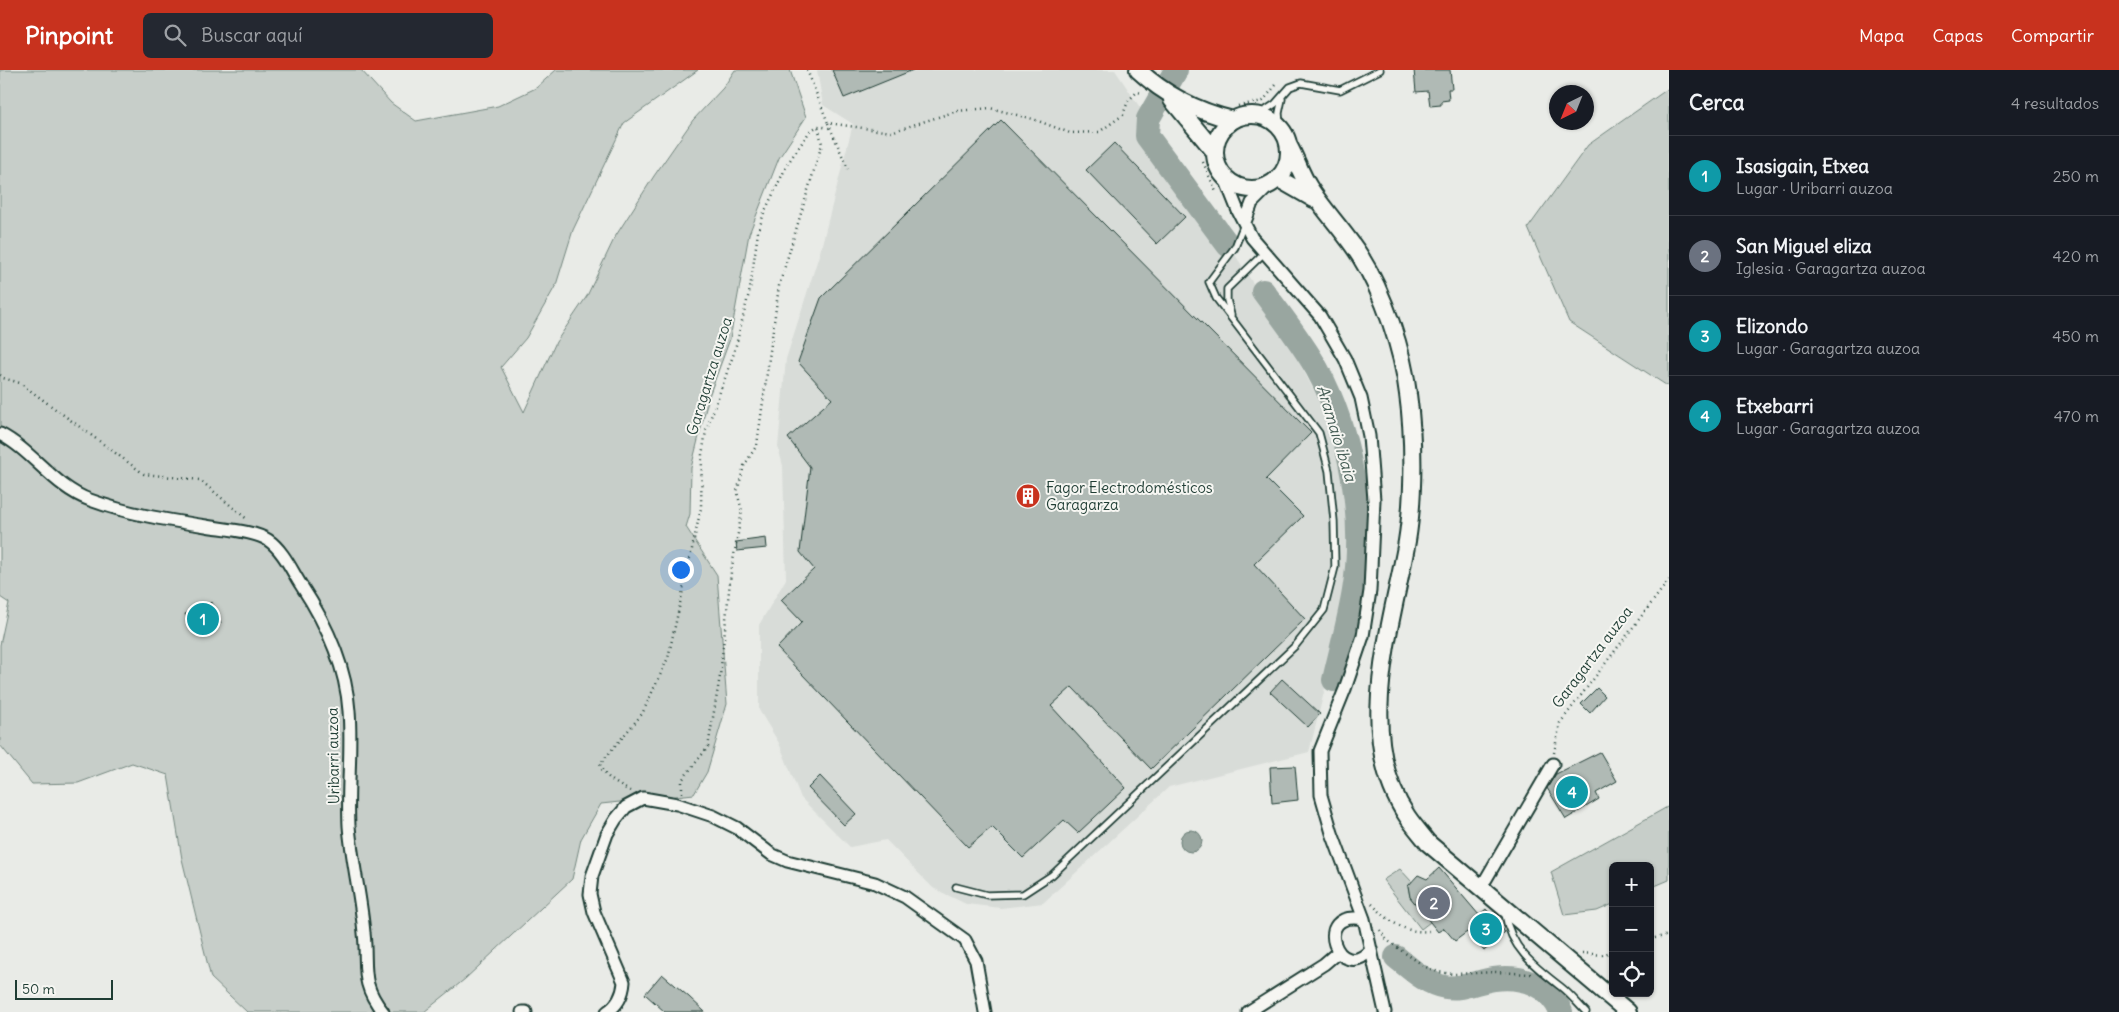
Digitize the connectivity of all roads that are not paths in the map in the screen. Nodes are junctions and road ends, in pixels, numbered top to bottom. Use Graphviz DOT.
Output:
graph roads {
  1 [pos="1380,70"];
  2 [pos="1143,80"];
  3 [pos="1284,94"];
  4 [pos="1169,96"];
  5 [pos="1234,113"];
  6 [pos="1257,116"];
  7 [pos="1280,128"];
  8 [pos="1288,146"];
  9 [pos="1208,154"];
  10 [pos="1224,176"];
  11 [pos="1274,183"];
  12 [pos="1320,203"];
  13 [pos="1245,222"];
  14 [pos="1264,252"];
  15 [pos="1231,317"];
  16 [pos="0,434"];
  17 [pos="1553,764"];
  18 [pos="956,886"];
  19 [pos="1479,887"];
  20 [pos="1504,909"];
  21 [pos="1364,919"];
  22 [pos="1371,949"];
  23 [pos="1338,952"];
  24 [pos="383,1012"];
  25 [pos="607,1012"];
  26 [pos="985,1012"];
  27 [pos="1248,1012"];
  28 [pos="1385,1012"];
  29 [pos="1586,1012"];
  30 [pos="1628,1012"];
  1 -- 3 [label="lane"];
  2 -- 4 [label="main road"];
  3 -- 6 [label="lane"];
  3 -- 7 [label="lane"];
  4 -- 5 [label="main road"];
  4 -- 9 [label="main road"];
  5 -- 6 [label="main road"];
  5 -- 9 [label="main road"];
  6 -- 7 [label="main road"];
  7 -- 8 [label="main road"];
  8 -- 11 [label="main road"];
  8 -- 12 [label="main road"];
  9 -- 10 [label="main road"];
  10 -- 11 [label="main road"];
  10 -- 13 [label="street"];
  11 -- 12 [label="main road"];
  11 -- 13 [label="street"];
  12 -- 19 [label="main road"];
  13 -- 14 [label="street"];
  13 -- 15 [label="lane"];
  14 -- 15 [label="lane"];
  14 -- 21 [label="street"];
  15 -- 18 [label="lane"];
  16 -- 24 [label="street, Uribarri auzoa"];
  17 -- 19 [label="street"];
  19 -- 20 [label="main road"];
  20 -- 29 [label="lane"];
  20 -- 30 [label="main road"];
  21 -- 22 [label="street"];
  21 -- 23 [label="street"];
  22 -- 23 [label="street"];
  22 -- 28 [label="street"];
  23 -- 27 [label="street"];
  25 -- 26 [label="street"];
}
